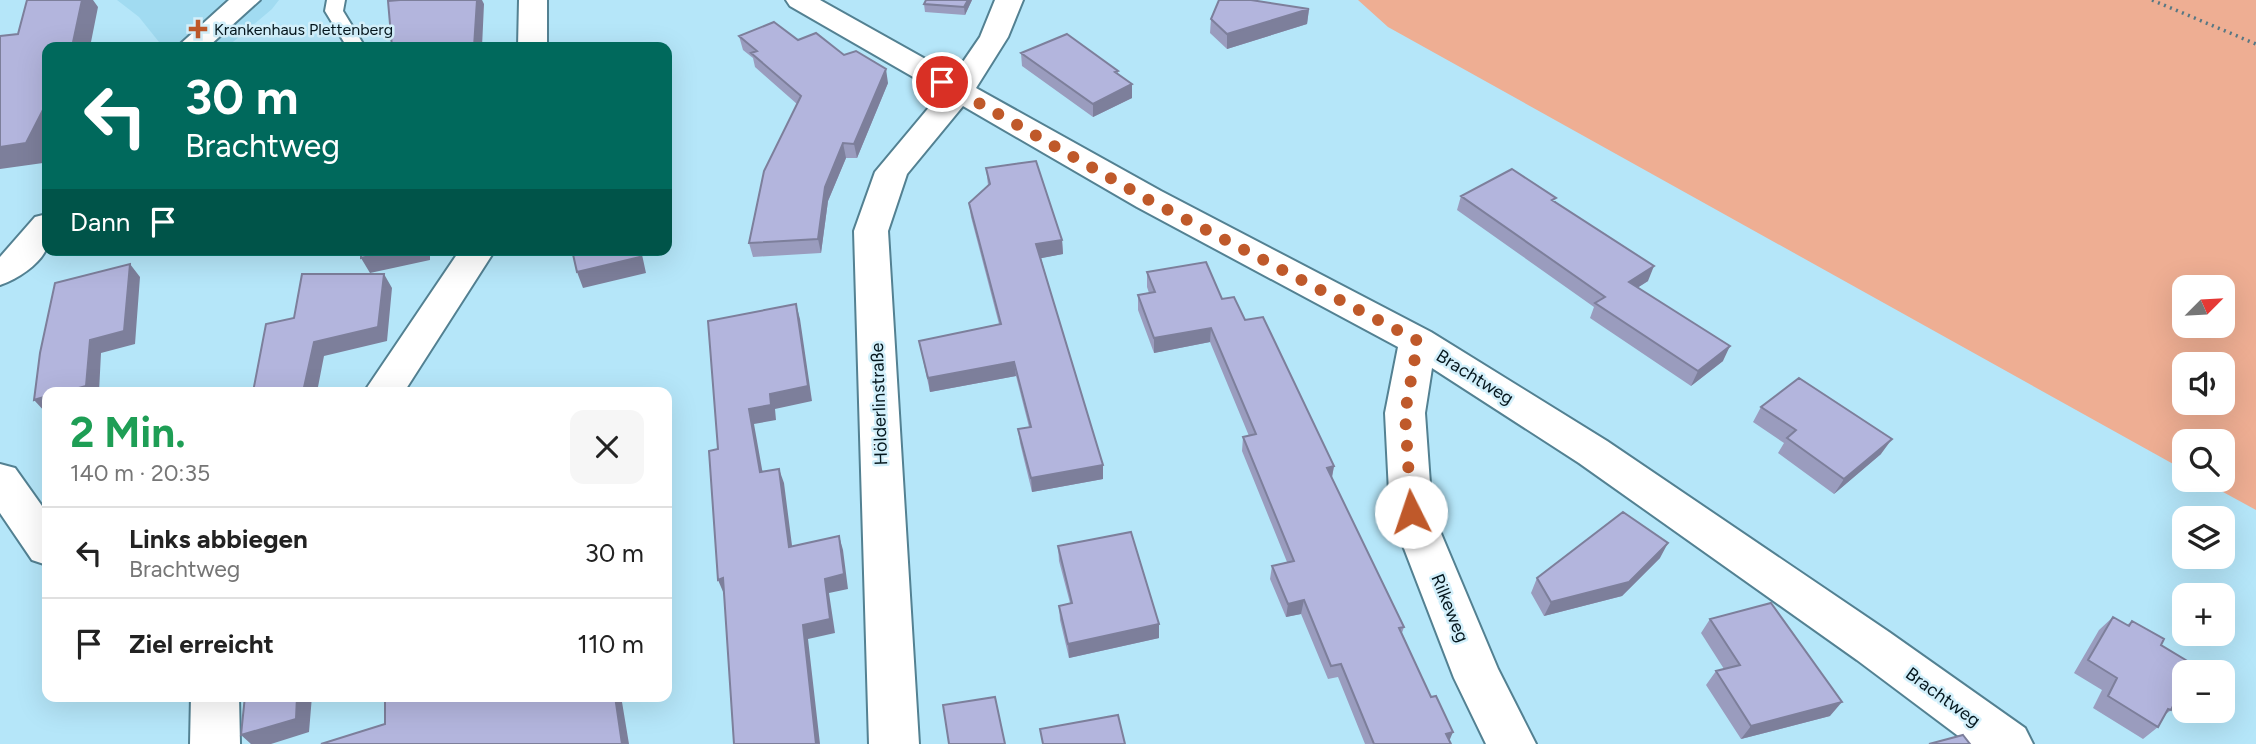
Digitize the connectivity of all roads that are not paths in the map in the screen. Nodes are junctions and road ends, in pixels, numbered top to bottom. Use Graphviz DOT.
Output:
graph roads {
  1 [pos="246,0"];
  2 [pos="336,0"];
  3 [pos="533,0"];
  4 [pos="800,0"];
  5 [pos="1009,0"];
  6 [pos="197,42"];
  7 [pos="353,42"];
  8 [pos="533,42"];
  9 [pos="958,92"];
  10 [pos="42,231"];
  11 [pos="474,256"];
  12 [pos="0,273"];
  13 [pos="1418,341"];
  14 [pos="387,387"];
  15 [pos="0,480"];
  16 [pos="42,540"];
  17 [pos="215,702"];
  18 [pos="215,744"];
  19 [pos="894,744"];
  20 [pos="1511,744"];
  21 [pos="2008,744"];
  1 -- 6 [label="street"];
  2 -- 7 [label="lane"];
  3 -- 8 [label="street"];
  4 -- 9 [label="street, Brachtweg"];
  5 -- 9 [label="street, Hölderlinstraße"];
  9 -- 13 [label="street, Brachtweg"];
  9 -- 19 [label="street, Hölderlinstraße"];
  10 -- 12 [label="street"];
  11 -- 14 [label="street"];
  13 -- 20 [label="street, Rilkeweg"];
  13 -- 21 [label="street, Brachtweg"];
  15 -- 16 [label="street"];
  17 -- 18 [label="street"];
}
